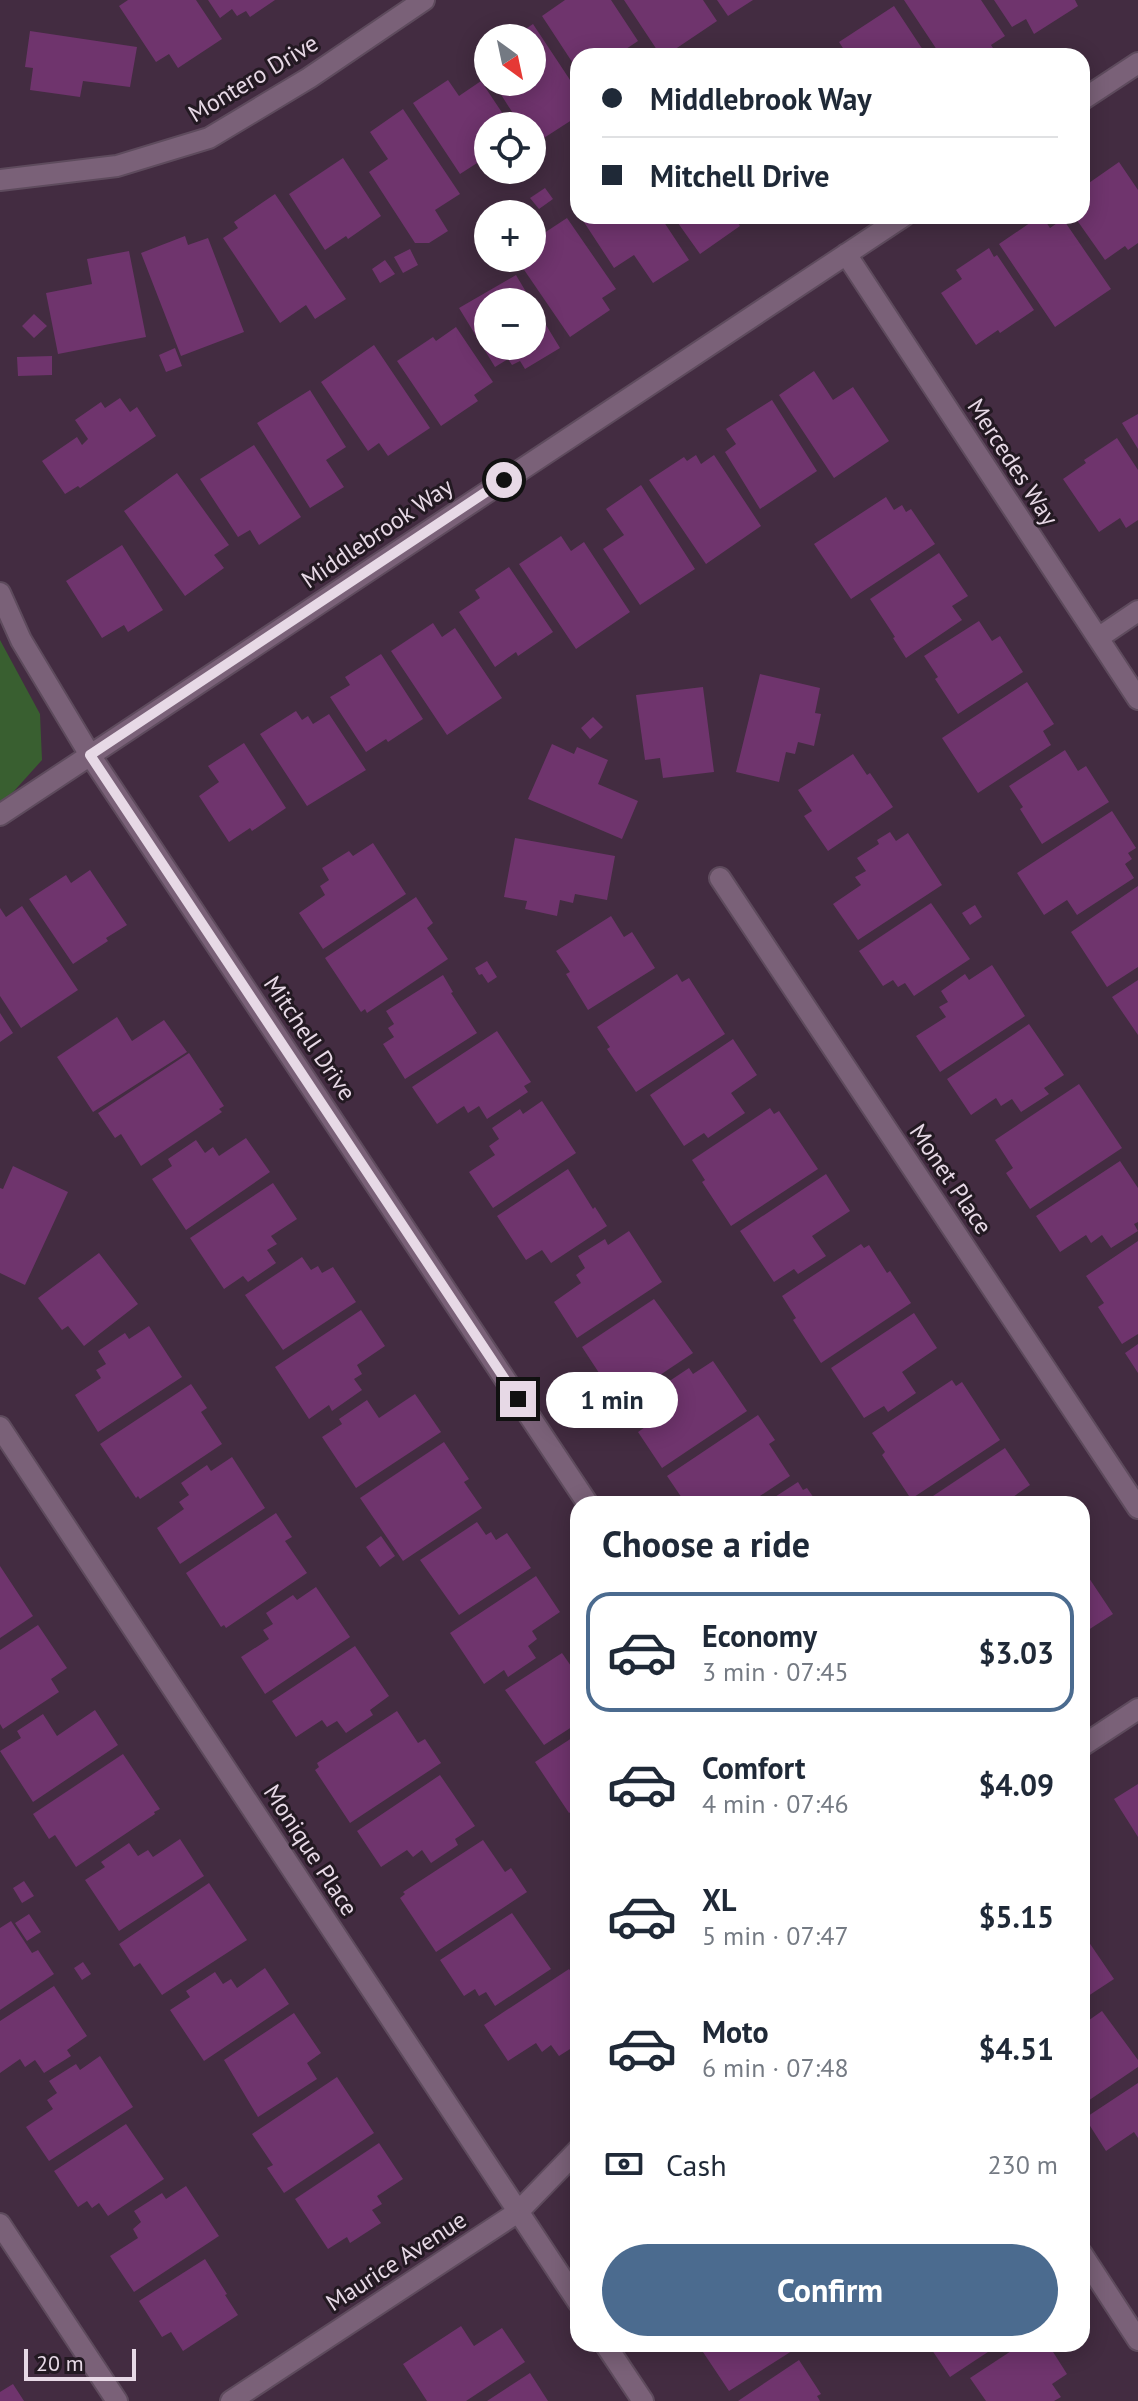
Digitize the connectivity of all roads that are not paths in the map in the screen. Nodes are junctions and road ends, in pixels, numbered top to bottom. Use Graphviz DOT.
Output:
graph roads {
  1 [pos="424,0"];
  2 [pos="1138,63"];
  3 [pos="1090,95"];
  4 [pos="0,180"];
  5 [pos="892,224"];
  6 [pos="846,254"];
  7 [pos="0,593"];
  8 [pos="1138,611"];
  9 [pos="1098,638"];
  10 [pos="1138,699"];
  11 [pos="90,755"];
  12 [pos="0,815"];
  13 [pos="720,878"];
  14 [pos="0,1427"];
  15 [pos="583,1496"];
  16 [pos="1138,1508"];
  17 [pos="1138,1709"];
  18 [pos="1090,1741"];
  19 [pos="570,2158"];
  20 [pos="518,2212"];
  21 [pos="0,2224"];
  22 [pos="1090,2266"];
  23 [pos="570,2290"];
  24 [pos="1138,2340"];
  25 [pos="610,2352"];
  26 [pos="117,2401"];
  27 [pos="231,2401"];
  28 [pos="643,2401"];
  1 -- 4 [label="street, Montero Drive"];
  2 -- 3 [label="street"];
  5 -- 6 [label="street, Middlebrook Way"];
  6 -- 9 [label="street, Mercedes Way"];
  6 -- 11 [label="street, Middlebrook Way"];
  7 -- 11 [label="street, Mitchell Drive"];
  8 -- 9 [label="street"];
  9 -- 10 [label="street, Mercedes Way"];
  11 -- 12 [label="street, Middlebrook Way"];
  11 -- 15 [label="street, Mitchell Drive"];
  13 -- 16 [label="street, Monet Place"];
  14 -- 20 [label="street, Monique Place"];
  17 -- 18 [label="street"];
  19 -- 20 [label="street, Maurice Avenue"];
  20 -- 23 [label="street, Monique Place"];
  20 -- 27 [label="street, Maurice Avenue"];
  21 -- 26 [label="street"];
  22 -- 24 [label="street"];
  25 -- 28 [label="street"];
}
